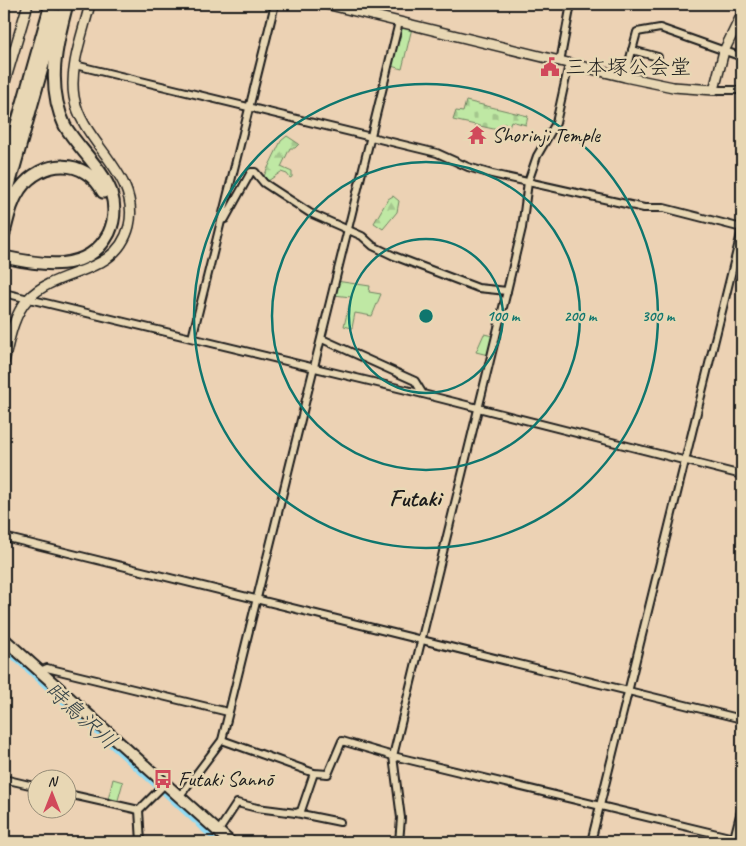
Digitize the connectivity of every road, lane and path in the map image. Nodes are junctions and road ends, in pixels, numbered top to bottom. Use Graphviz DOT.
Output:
graph roads {
  1 [pos="28,4"];
  2 [pos="46,4"];
  3 [pos="51,4"];
  4 [pos="60,4"];
  5 [pos="67,4"];
  6 [pos="90,4"];
  7 [pos="275,4"];
  8 [pos="326,4"];
  9 [pos="571,4"];
  10 [pos="742,14"];
  11 [pos="399,22"];
  12 [pos="632,50"];
  13 [pos="724,50"];
  14 [pos="658,57"];
  15 [pos="742,57"];
  16 [pos="565,63"];
  17 [pos="75,65"];
  18 [pos="625,77"];
  19 [pos="4,85"];
  20 [pos="714,90"];
  21 [pos="742,90"];
  22 [pos="250,108"];
  23 [pos="370,137"];
  24 [pos="4,140"];
  25 [pos="4,170"];
  26 [pos="528,182"];
  27 [pos="4,203"];
  28 [pos="222,220"];
  29 [pos="742,229"];
  30 [pos="349,232"];
  31 [pos="4,233"];
  32 [pos="4,250"];
  33 [pos="4,257"];
  34 [pos="507,291"];
  35 [pos="4,293"];
  36 [pos="29,298"];
  37 [pos="192,338"];
  38 [pos="322,339"];
  39 [pos="4,362"];
  40 [pos="315,368"];
  41 [pos="423,394"];
  42 [pos="479,408"];
  43 [pos="686,460"];
  44 [pos="742,475"];
  45 [pos="4,537"];
  46 [pos="257,599"];
  47 [pos="4,638"];
  48 [pos="421,640"];
  49 [pos="40,671"];
  50 [pos="628,691"];
  51 [pos="228,712"];
  52 [pos="742,719"];
  53 [pos="222,740"];
  54 [pos="393,756"];
  55 [pos="314,773"];
  56 [pos="4,779"];
  57 [pos="165,784"];
  58 [pos="28,785"];
  59 [pos="78,796"];
  60 [pos="179,797"];
  61 [pos="601,806"];
  62 [pos="742,807"];
  63 [pos="139,810"];
  64 [pos="296,813"];
  65 [pos="340,822"];
  66 [pos="218,832"];
  67 [pos="734,840"];
  68 [pos="742,840"];
  69 [pos="141,842"];
  70 [pos="230,842"];
  71 [pos="399,842"];
  72 [pos="591,842"];
  1 -- 19 [label="street"];
  2 -- 24 [label="highway"];
  3 -- 25 [label="highway"];
  4 -- 27 [label="highway"];
  5 -- 33 [label="highway"];
  6 -- 17 [label="street"];
  7 -- 22 [label="street"];
  8 -- 11 [label="street"];
  9 -- 16 [label="street"];
  10 -- 13 [label="street"];
  11 -- 16 [label="street"];
  11 -- 23 [label="street"];
  12 -- 13 [label="street"];
  12 -- 14 [label="street"];
  12 -- 18 [label="street"];
  13 -- 15 [label="street"];
  13 -- 20 [label="street"];
  16 -- 18 [label="street"];
  16 -- 26 [label="street"];
  17 -- 22 [label="street"];
  17 -- 36 [label="street"];
  18 -- 20 [label="street"];
  20 -- 21 [label="street"];
  22 -- 23 [label="street"];
  22 -- 28 [label="street"];
  23 -- 26 [label="street"];
  23 -- 30 [label="street"];
  26 -- 29 [label="street"];
  26 -- 34 [label="street"];
  28 -- 30 [label="street"];
  28 -- 37 [label="street"];
  29 -- 43 [label="street"];
  30 -- 34 [label="street"];
  30 -- 38 [label="street"];
  31 -- 32 [label="highway"];
  34 -- 42 [label="street"];
  35 -- 36 [label="street"];
  36 -- 37 [label="street"];
  36 -- 39 [label="street"];
  37 -- 40 [label="street"];
  38 -- 40 [label="street"];
  38 -- 41 [label="street"];
  40 -- 41 [label="street"];
  40 -- 46 [label="street"];
  41 -- 42 [label="street"];
  42 -- 43 [label="street"];
  42 -- 48 [label="street"];
  43 -- 44 [label="street"];
  43 -- 50 [label="street"];
  45 -- 46 [label="street"];
  46 -- 48 [label="street"];
  46 -- 51 [label="street"];
  47 -- 49 [label="main road"];
  48 -- 50 [label="street"];
  48 -- 54 [label="street"];
  49 -- 51 [label="street"];
  49 -- 57 [label="main road"];
  50 -- 52 [label="street"];
  50 -- 61 [label="street"];
  51 -- 53 [label="street"];
  53 -- 55 [label="street"];
  53 -- 60 [label="street"];
  54 -- 55 [label="street"];
  54 -- 61 [label="street"];
  54 -- 71 [label="street"];
  55 -- 64 [label="street"];
  56 -- 58 [label="street"];
  57 -- 60 [label="main road"];
  57 -- 63 [label="street"];
  59 -- 63 [label="street"];
  60 -- 66 [label="main road"];
  61 -- 67 [label="street"];
  61 -- 72 [label="street"];
  62 -- 67 [label="street"];
  63 -- 69 [label="street"];
  64 -- 65 [label="street"];
  64 -- 66 [label="street"];
  66 -- 70 [label="main road"];
  67 -- 68 [label="street"];
}
